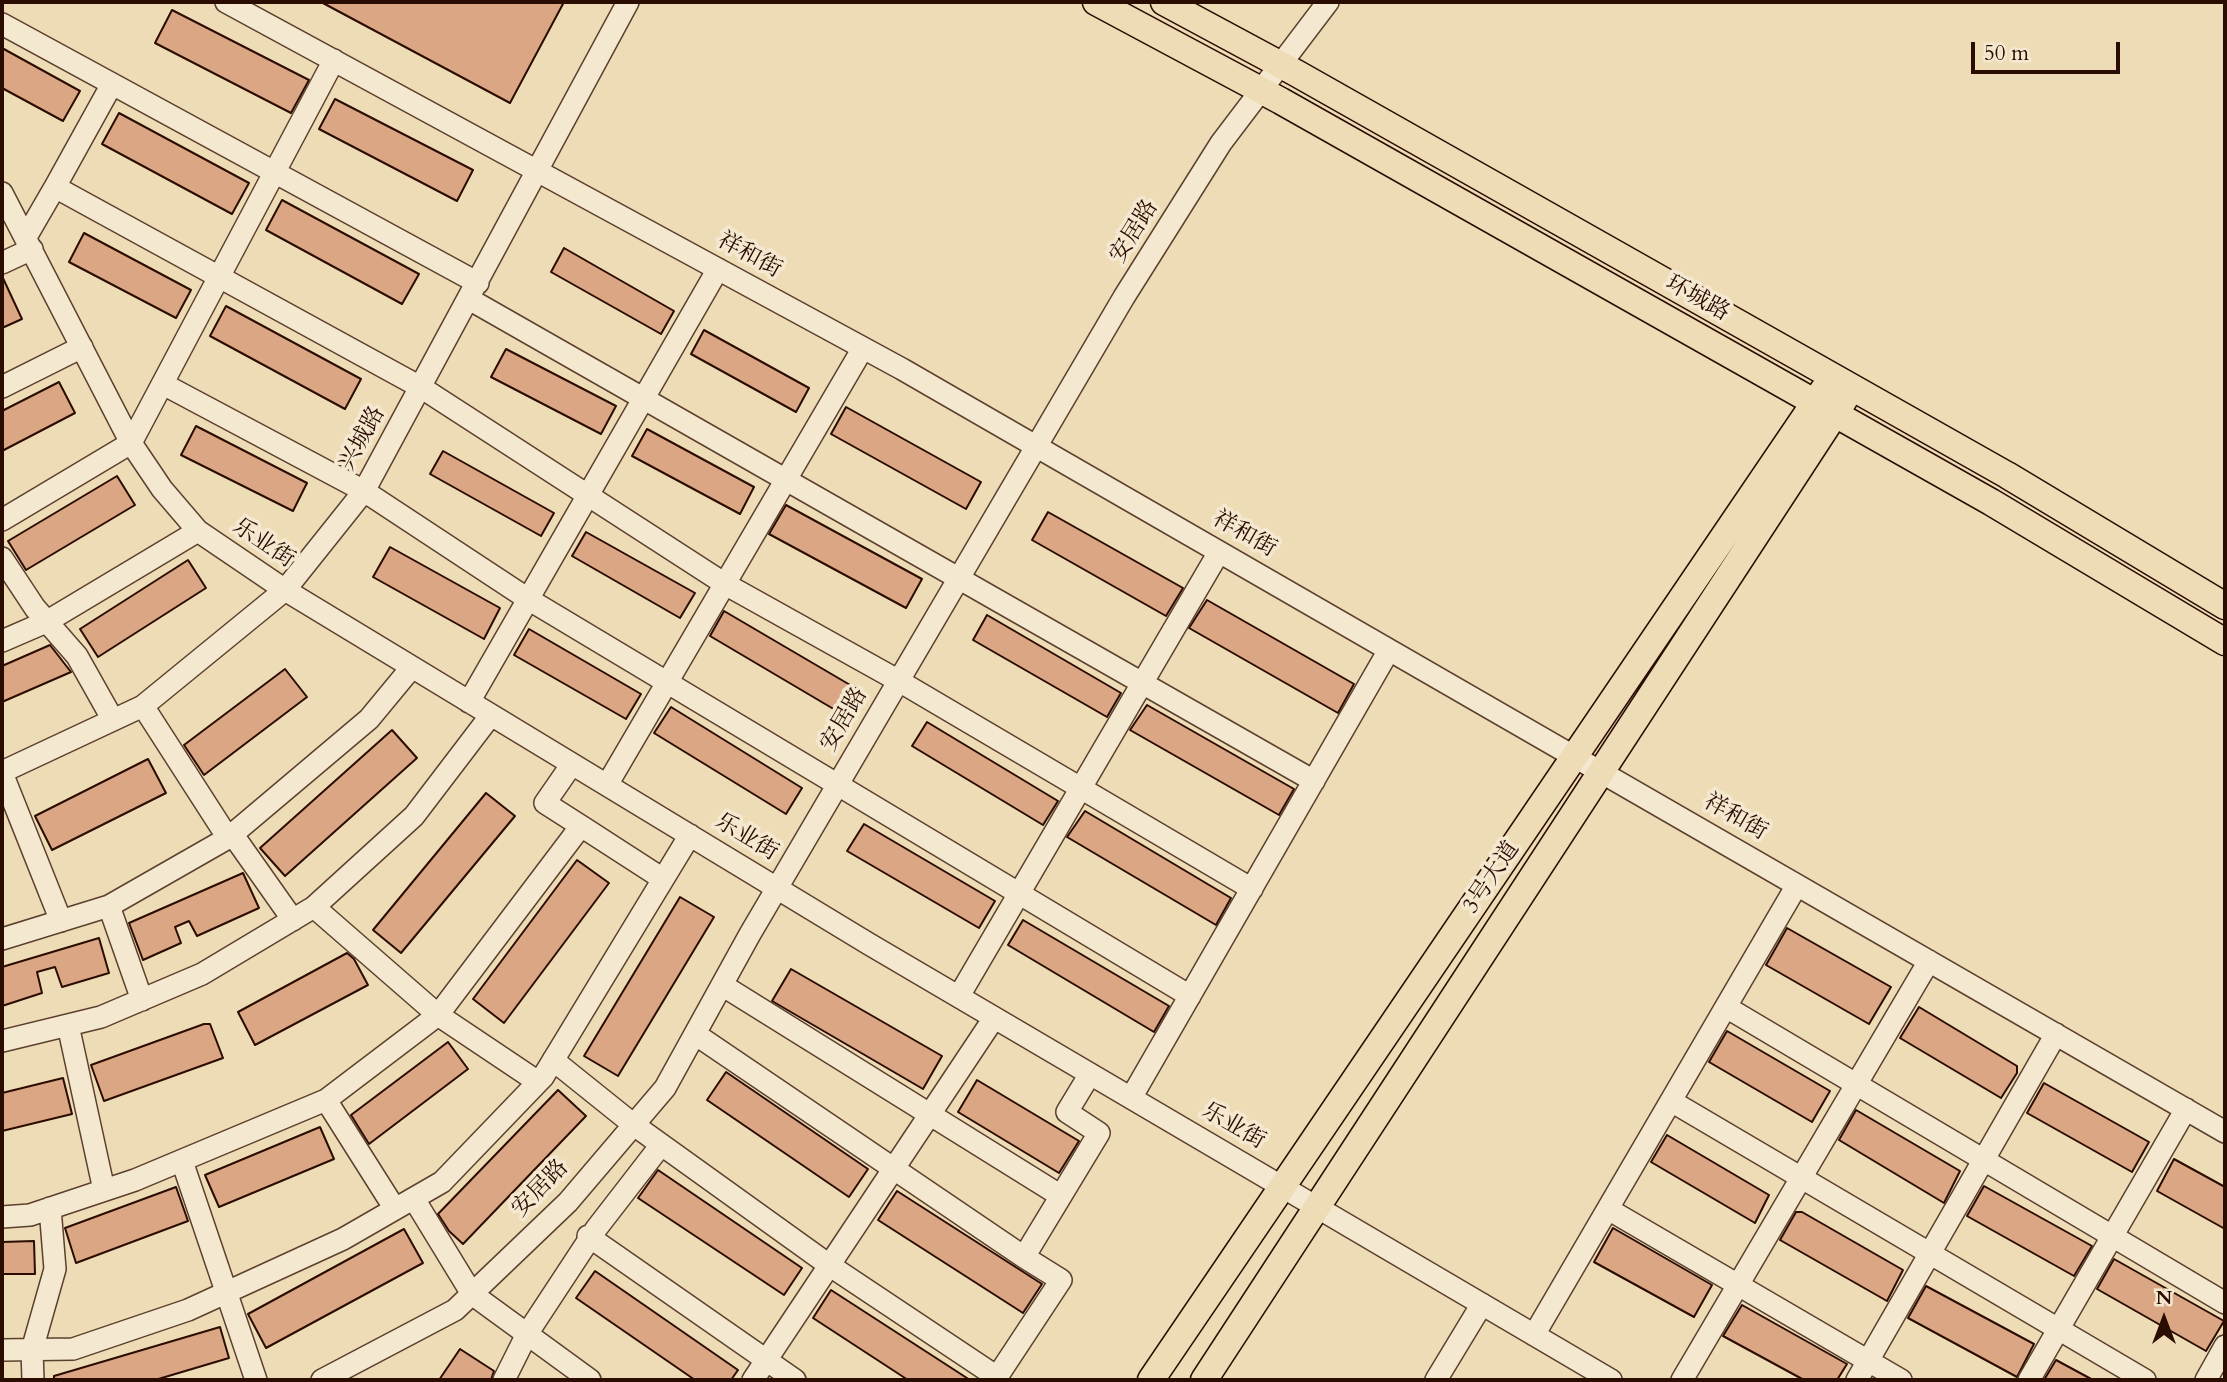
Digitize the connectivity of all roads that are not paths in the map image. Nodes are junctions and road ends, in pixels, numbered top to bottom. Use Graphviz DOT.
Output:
graph roads {
  1 [pos="226,2"];
  2 [pos="628,2"];
  3 [pos="1096,2"];
  4 [pos="1164,2"];
  5 [pos="1328,2"];
  6 [pos="2,24"];
  7 [pos="334,60"];
  8 [pos="1279,64"];
  9 [pos="112,84"];
  10 [pos="1261,90"];
  11 [pos="537,171"];
  12 [pos="274,172"];
  13 [pos="55,187"];
  14 [pos="2,193"];
  15 [pos="29,243"];
  16 [pos="2,263"];
  17 [pos="718,269"];
  18 [pos="220,276"];
  19 [pos="473,291"];
  20 [pos="82,347"];
  21 [pos="863,348"];
  22 [pos="1843,382"];
  23 [pos="163,384"];
  24 [pos="2,387"];
  25 [pos="422,388"];
  26 [pos="644,397"];
  27 [pos="1826,408"];
  28 [pos="131,443"];
  29 [pos="1037,447"];
  30 [pos="786,479"];
  31 [pos="364,491"];
  32 [pos="589,493"];
  33 [pos="2,520"];
  34 [pos="198,530"];
  35 [pos="1219,552"];
  36 [pos="2,558"];
  37 [pos="960,577"];
  38 [pos="725,584"];
  39 [pos="285,590"];
  40 [pos="528,599"];
  41 [pos="2225,606"];
  42 [pos="46,622"];
  43 [pos="2,641"];
  44 [pos="2225,642"];
  45 [pos="1389,650"];
  46 [pos="412,667"];
  47 [pos="899,681"];
  48 [pos="666,683"];
  49 [pos="1143,683"];
  50 [pos="469,702"];
  51 [pos="143,706"];
  52 [pos="491,715"];
  53 [pos="113,720"];
  54 [pos="1575,756"];
  55 [pos="572,764"];
  56 [pos="1602,771"];
  57 [pos="2,773"];
  58 [pos="1314,781"];
  59 [pos="607,785"];
  60 [pos="837,786"];
  61 [pos="1081,788"];
  62 [pos="581,826"];
  63 [pos="690,835"];
  64 [pos="231,837"];
  65 [pos="663,879"];
  66 [pos="1797,885"];
  67 [pos="777,888"];
  68 [pos="1252,889"];
  69 [pos="1019,894"];
  70 [pos="110,906"];
  71 [pos="314,907"];
  72 [pos="293,920"];
  73 [pos="61,921"];
  74 [pos="2,939"];
  75 [pos="1928,961"];
  76 [pos="722,985"];
  77 [pos="959,996"];
  78 [pos="1190,996"];
  79 [pos="142,1000"];
  80 [pos="1726,1007"];
  81 [pos="438,1015"];
  82 [pos="995,1018"];
  83 [pos="68,1025"];
  84 [pos="695,1034"];
  85 [pos="2056,1034"];
  86 [pos="2,1041"];
  87 [pos="553,1060"];
  88 [pos="1090,1074"];
  89 [pos="538,1082"];
  90 [pos="1856,1084"];
  91 [pos="1131,1098"];
  92 [pos="326,1100"];
  93 [pos="1671,1101"];
  94 [pos="2186,1109"];
  95 [pos="930,1115"];
  96 [pos="634,1125"];
  97 [pos="2225,1132"];
  98 [pos="661,1145"];
  99 [pos="1983,1160"];
  100 [pos="182,1161"];
  101 [pos="894,1168"];
  102 [pos="1801,1178"];
  103 [pos="1282,1187"];
  104 [pos="104,1190"];
  105 [pos="1060,1196"];
  106 [pos="405,1204"];
  107 [pos="1318,1206"];
  108 [pos="50,1208"];
  109 [pos="1608,1209"];
  110 [pos="2,1217"];
  111 [pos="2112,1236"];
  112 [pos="589,1237"];
  113 [pos="1930,1254"];
  114 [pos="1024,1257"];
  115 [pos="829,1265"];
  116 [pos="1738,1285"];
  117 [pos="227,1293"];
  118 [pos="472,1294"];
  119 [pos="2225,1303"];
  120 [pos="1482,1304"];
  121 [pos="2058,1329"];
  122 [pos="527,1334"];
  123 [pos="1534,1335"];
  124 [pos="2225,1346"];
  125 [pos="2,1350"];
  126 [pos="32,1350"];
  127 [pos="766,1360"];
  128 [pos="1868,1361"];
  129 [pos="996,1378"];
  130 [pos="33,1380"];
  131 [pos="256,1380"];
  132 [pos="322,1380"];
  133 [pos="504,1380"];
  134 [pos="590,1380"];
  135 [pos="752,1380"];
  136 [pos="795,1380"];
  137 [pos="1151,1380"];
  138 [pos="1205,1380"];
  139 [pos="1436,1380"];
  140 [pos="1611,1380"];
  141 [pos="1682,1380"];
  142 [pos="1857,1380"];
  143 [pos="1901,1380"];
  144 [pos="2029,1380"];
  145 [pos="2145,1380"];
  146 [pos="2206,1380"];
  1 -- 7 [label="street, 祥和街"];
  2 -- 11 [label="street, 兴城路"];
  3 -- 10 [label="main road"];
  4 -- 8 [label="main road, 环城路"];
  5 -- 8 [label="street, 安居路"];
  6 -- 9 [label="street"];
  7 -- 11 [label="street, 祥和街"];
  7 -- 12 [label="street"];
  8 -- 10 [label="street, 安居路"];
  8 -- 22 [label="main road, 环城路"];
  9 -- 12 [label="street"];
  9 -- 13 [label="street"];
  10 -- 27 [label="main road"];
  10 -- 29 [label="street, 安居路"];
  11 -- 17 [label="street, 祥和街"];
  11 -- 19 [label="street, 兴城路"];
  12 -- 18 [label="street"];
  12 -- 19 [label="street"];
  13 -- 15 [label="street"];
  13 -- 18 [label="street"];
  14 -- 15 [label="street, 乐业街"];
  15 -- 16 [label="street"];
  15 -- 20 [label="street, 乐业街"];
  17 -- 21 [label="street, 祥和街"];
  17 -- 26 [label="street"];
  18 -- 23 [label="street"];
  18 -- 25 [label="street"];
  19 -- 25 [label="street, 兴城路"];
  19 -- 26 [label="street"];
  20 -- 24 [label="street"];
  20 -- 28 [label="street, 乐业街"];
  21 -- 29 [label="street, 祥和街"];
  21 -- 30 [label="street"];
  22 -- 27 [label="main road, 3号大道"];
  22 -- 41 [label="main road, 环城路"];
  23 -- 28 [label="street"];
  23 -- 31 [label="street"];
  25 -- 31 [label="street, 兴城路"];
  25 -- 32 [label="street"];
  26 -- 30 [label="street"];
  26 -- 32 [label="street"];
  27 -- 44 [label="main road"];
  27 -- 54 [label="main road, 3号大道"];
  27 -- 56 [label="main road, 3号大道"];
  28 -- 33 [label="street"];
  28 -- 34 [label="street, 乐业街"];
  29 -- 35 [label="street, 祥和街"];
  29 -- 37 [label="street, 安居路"];
  30 -- 37 [label="street"];
  30 -- 38 [label="street"];
  31 -- 39 [label="street, 兴城路"];
  31 -- 40 [label="street"];
  32 -- 38 [label="street"];
  32 -- 40 [label="street"];
  34 -- 39 [label="street, 乐业街"];
  34 -- 42 [label="street"];
  35 -- 45 [label="street, 祥和街"];
  35 -- 49 [label="street"];
  36 -- 42 [label="street"];
  37 -- 47 [label="street, 安居路"];
  37 -- 49 [label="street"];
  38 -- 47 [label="street"];
  38 -- 48 [label="street"];
  39 -- 46 [label="street, 乐业街"];
  39 -- 51 [label="street, 兴城路"];
  40 -- 48 [label="street"];
  40 -- 50 [label="street"];
  42 -- 43 [label="street"];
  42 -- 53 [label="street"];
  45 -- 54 [label="street, 祥和街"];
  45 -- 58 [label="street"];
  46 -- 50 [label="street, 乐业街"];
  46 -- 64 [label="street"];
  47 -- 60 [label="street, 安居路"];
  47 -- 61 [label="street"];
  48 -- 59 [label="street"];
  48 -- 60 [label="street"];
  49 -- 58 [label="street"];
  49 -- 61 [label="street"];
  50 -- 52 [label="street, 乐业街"];
  51 -- 53 [label="street, 兴城路"];
  51 -- 64 [label="street"];
  52 -- 55 [label="street, 乐业街"];
  52 -- 71 [label="street"];
  53 -- 57 [label="street, 兴城路"];
  54 -- 56 [label="street, 祥和街"];
  54 -- 103 [label="main road, 3号大道"];
  55 -- 59 [label="street, 乐业街"];
  55 -- 62 [label="street"];
  56 -- 66 [label="street, 祥和街"];
  56 -- 107 [label="main road, 3号大道"];
  57 -- 73 [label="street"];
  58 -- 68 [label="street"];
  59 -- 63 [label="street, 乐业街"];
  60 -- 67 [label="street, 安居路"];
  60 -- 69 [label="street"];
  61 -- 68 [label="street"];
  61 -- 69 [label="street"];
  62 -- 65 [label="street"];
  62 -- 81 [label="street"];
  63 -- 65 [label="street"];
  63 -- 67 [label="street, 乐业街"];
  64 -- 70 [label="street"];
  64 -- 72 [label="street"];
  65 -- 87 [label="street"];
  66 -- 75 [label="street, 祥和街"];
  66 -- 80 [label="street"];
  67 -- 76 [label="street, 安居路"];
  67 -- 77 [label="street, 乐业街"];
  68 -- 78 [label="street"];
  69 -- 77 [label="street"];
  69 -- 78 [label="street"];
  70 -- 73 [label="street"];
  70 -- 79 [label="street"];
  71 -- 72 [label="street"];
  71 -- 81 [label="street"];
  72 -- 79 [label="street"];
  73 -- 74 [label="street"];
  75 -- 85 [label="street, 祥和街"];
  75 -- 90 [label="street"];
  76 -- 84 [label="street, 安居路"];
  76 -- 95 [label="street"];
  77 -- 82 [label="street, 乐业街"];
  78 -- 91 [label="street"];
  79 -- 83 [label="street"];
  80 -- 90 [label="street"];
  80 -- 93 [label="street"];
  81 -- 89 [label="street"];
  81 -- 92 [label="street"];
  82 -- 88 [label="street, 乐业街"];
  82 -- 95 [label="street"];
  83 -- 86 [label="street"];
  83 -- 104 [label="street"];
  84 -- 96 [label="street, 安居路"];
  84 -- 101 [label="street"];
  85 -- 94 [label="street, 祥和街"];
  85 -- 99 [label="street"];
  87 -- 89 [label="street"];
  87 -- 96 [label="street"];
  88 -- 91 [label="street, 乐业街"];
  88 -- 105 [label="street"];
  89 -- 106 [label="street"];
  90 -- 99 [label="street"];
  90 -- 102 [label="street"];
  91 -- 103 [label="street, 乐业街"];
  92 -- 100 [label="street"];
  92 -- 106 [label="street"];
  93 -- 102 [label="street"];
  93 -- 109 [label="street"];
  94 -- 97 [label="street, 祥和街"];
  94 -- 111 [label="street"];
  95 -- 101 [label="street"];
  95 -- 105 [label="street"];
  96 -- 98 [label="street"];
  96 -- 118 [label="street, 安居路"];
  98 -- 112 [label="street"];
  98 -- 115 [label="street"];
  99 -- 111 [label="street"];
  99 -- 113 [label="street"];
  100 -- 104 [label="street"];
  100 -- 117 [label="street"];
  101 -- 114 [label="street"];
  101 -- 115 [label="street"];
  102 -- 113 [label="street"];
  102 -- 116 [label="street"];
  103 -- 107 [label="street, 乐业街"];
  103 -- 137 [label="main road, 3号大道"];
  104 -- 108 [label="street"];
  105 -- 114 [label="street"];
  106 -- 117 [label="street"];
  106 -- 118 [label="street"];
  107 -- 120 [label="street, 乐业街"];
  107 -- 138 [label="main road, 3号大道"];
  108 -- 110 [label="street"];
  108 -- 126 [label="street"];
  109 -- 116 [label="street"];
  109 -- 123 [label="street"];
  111 -- 119 [label="street"];
  111 -- 121 [label="street"];
  112 -- 122 [label="street"];
  112 -- 127 [label="street"];
  113 -- 121 [label="street"];
  113 -- 128 [label="street"];
  114 -- 129 [label="street"];
  115 -- 127 [label="street"];
  115 -- 129 [label="street"];
  116 -- 128 [label="street"];
  116 -- 141 [label="street"];
  117 -- 126 [label="street"];
  117 -- 131 [label="street"];
  118 -- 122 [label="street"];
  118 -- 132 [label="street, 安居路"];
  120 -- 123 [label="street, 乐业街"];
  120 -- 139 [label="street"];
  121 -- 144 [label="street"];
  121 -- 145 [label="street"];
  122 -- 133 [label="street"];
  122 -- 134 [label="street"];
  123 -- 140 [label="street, 乐业街"];
  124 -- 146 [label="street"];
  125 -- 126 [label="street"];
  126 -- 130 [label="street"];
  127 -- 135 [label="street"];
  127 -- 136 [label="street"];
  128 -- 142 [label="street"];
  128 -- 143 [label="street"];
}
